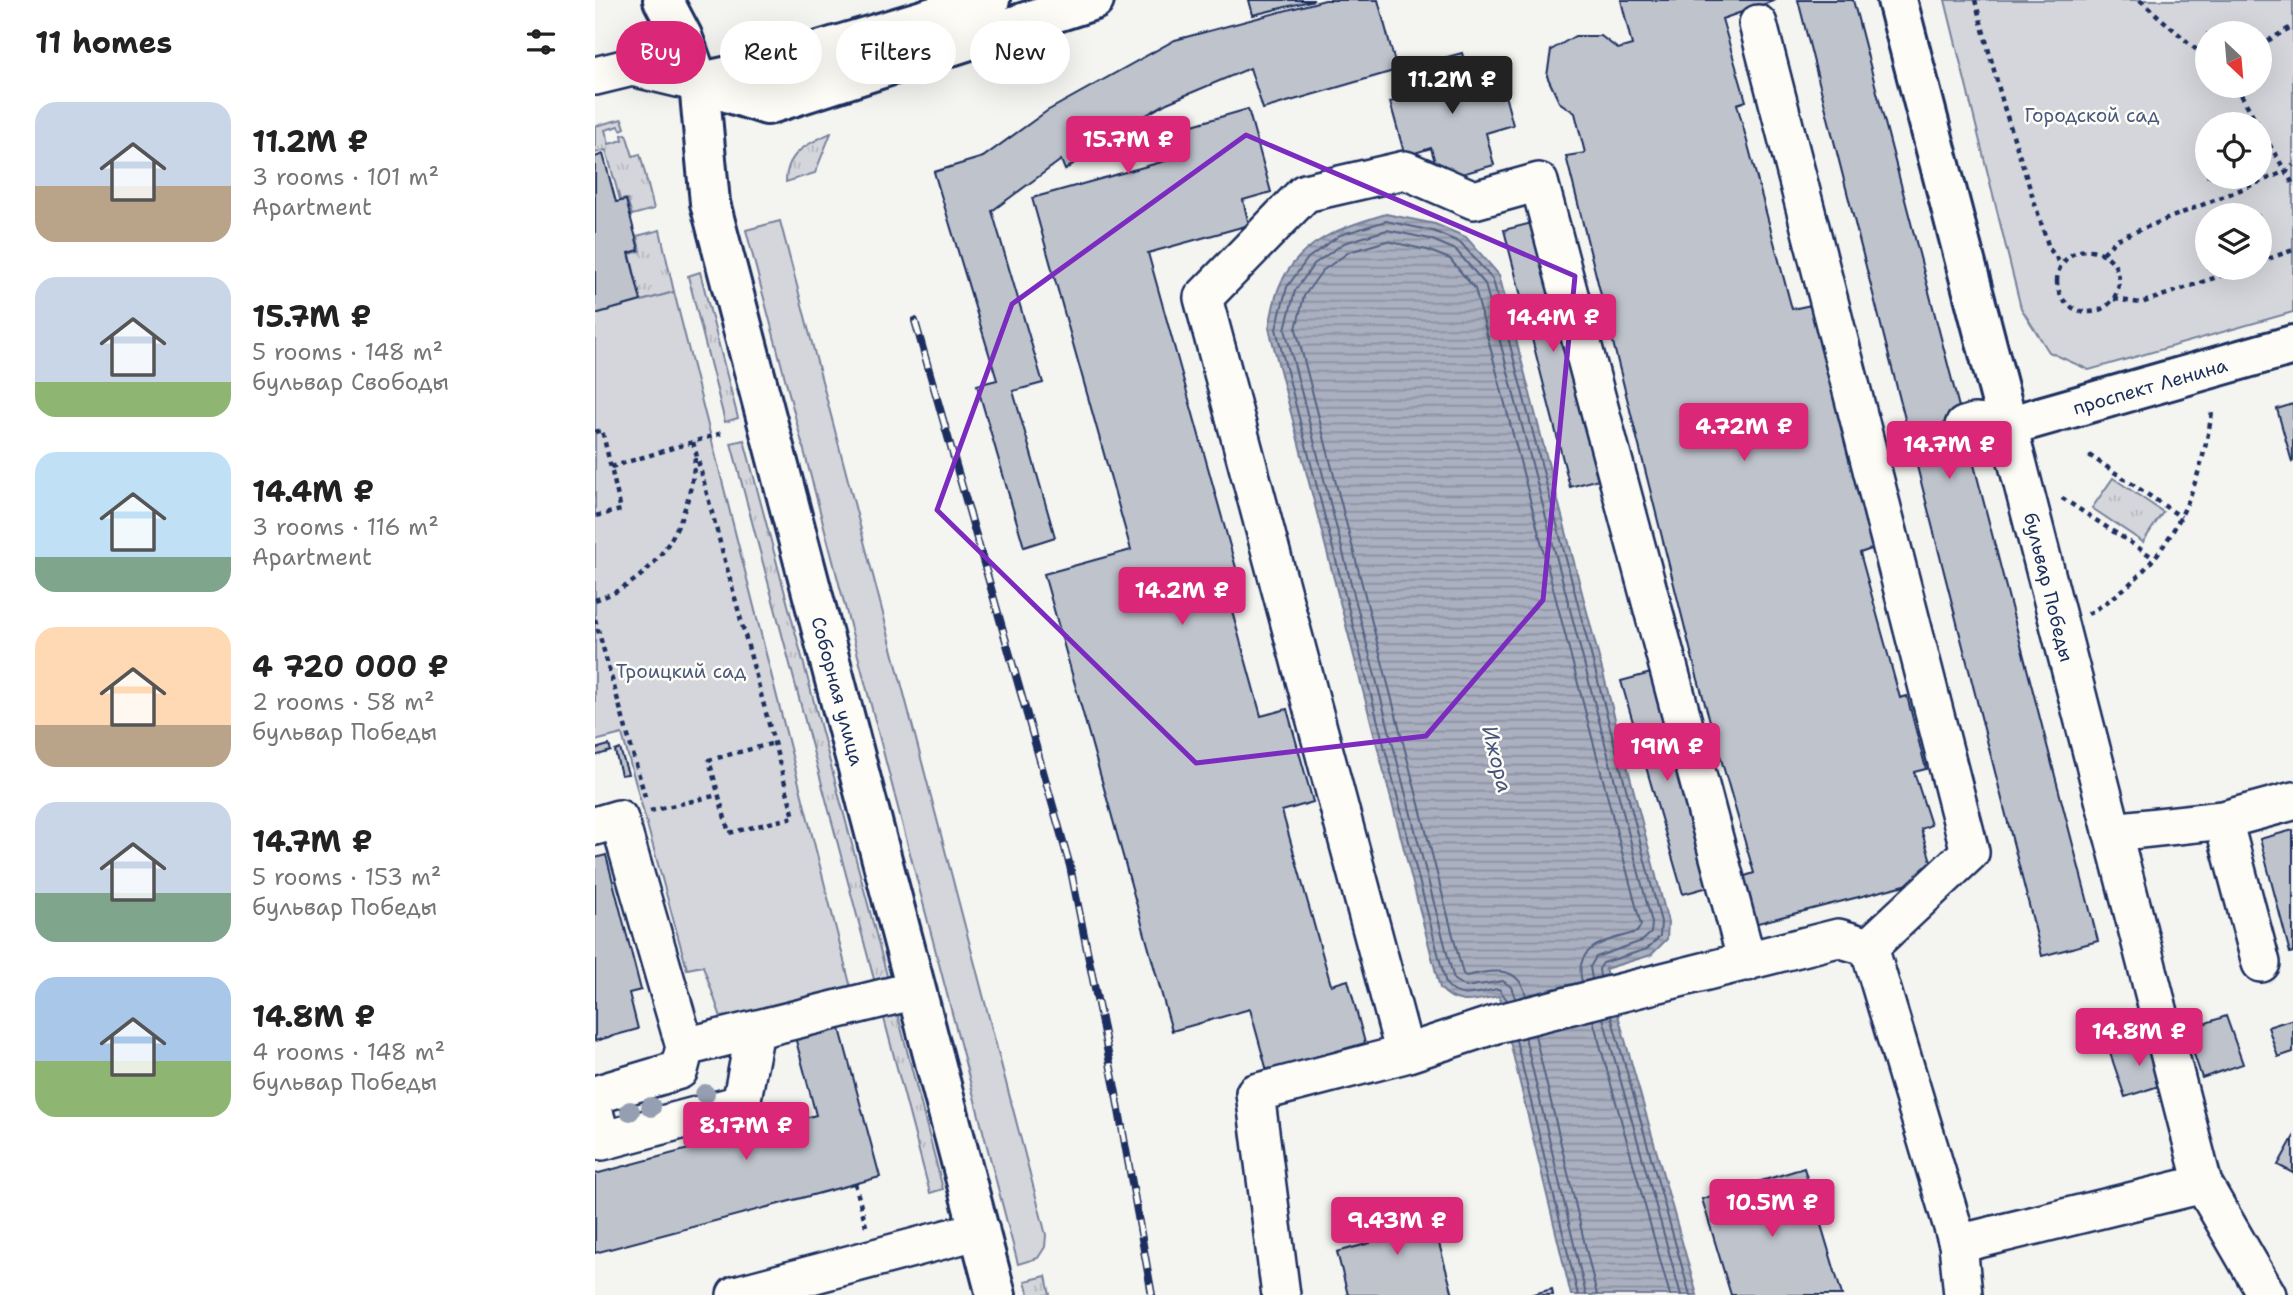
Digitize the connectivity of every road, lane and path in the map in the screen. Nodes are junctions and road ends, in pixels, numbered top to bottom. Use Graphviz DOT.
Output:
graph roads {
  1 [pos="663,0"];
  2 [pos="991,0"];
  3 [pos="1094,0"];
  4 [pos="1897,0"];
  5 [pos="1975,0"];
  6 [pos="2140,0"];
  7 [pos="674,21"];
  8 [pos="1758,24"];
  9 [pos="2293,26"];
  10 [pos="2272,38"];
  11 [pos="2195,48"];
  12 [pos="616,71"];
  13 [pos="595,76"];
  14 [pos="706,81"];
  15 [pos="699,84"];
  16 [pos="702,84"];
  17 [pos="2272,147"];
  18 [pos="2293,165"];
  19 [pos="2287,171"];
  20 [pos="2293,184"];
  21 [pos="2293,250"];
  22 [pos="2103,253"];
  23 [pos="2272,257"];
  24 [pos="2061,264"];
  25 [pos="2208,280"];
  26 [pos="2114,299"];
  27 [pos="2293,345"];
  28 [pos="2212,412"];
  29 [pos="1964,426"];
  30 [pos="2008,426"];
  31 [pos="595,432"];
  32 [pos="722,433"];
  33 [pos="693,442"];
  34 [pos="695,450"];
  35 [pos="2089,455"];
  36 [pos="611,467"];
  37 [pos="2062,498"];
  38 [pos="595,516"];
  39 [pos="2181,517"];
  40 [pos="2154,558"];
  41 [pos="595,600"];
  42 [pos="2087,615"];
  43 [pos="595,619"];
  44 [pos="774,743"];
  45 [pos="718,795"];
  46 [pos="2293,801"];
  47 [pos="2223,820"];
  48 [pos="595,825"];
  49 [pos="2112,832"];
  50 [pos="1869,947"];
  51 [pos="1747,962"];
  52 [pos="2261,963"];
  53 [pos="916,990"];
  54 [pos="755,1031"];
  55 [pos="685,1047"];
  56 [pos="1405,1054"];
  57 [pos="595,1095"];
  58 [pos="595,1116"];
  59 [pos="855,1183"];
  60 [pos="2203,1184"];
  61 [pos="866,1226"];
  62 [pos="979,1230"];
  63 [pos="1958,1244"];
  64 [pos="736,1295"];
  65 [pos="996,1295"];
  66 [pos="1281,1295"];
  67 [pos="1963,1295"];
  68 [pos="2267,1295"];
  1 -- 7 [label="main road, Соборная улица"];
  2 -- 14 [label="main road"];
  3 -- 16 [label="main road"];
  4 -- 30 [label="main road, бульвар Победы"];
  5 -- 24 [label="path"];
  6 -- 11 [label="path"];
  8 -- 50 [label="street"];
  9 -- 10 [label="path"];
  12 -- 13 [label="street"];
  15 -- 53 [label="main road, Соборная улица"];
  17 -- 19 [label="path"];
  18 -- 19 [label="path"];
  19 -- 20 [label="path"];
  19 -- 22 [label="path"];
  21 -- 23 [label="path"];
  22 -- 24 [label="path"];
  22 -- 26 [label="path"];
  24 -- 26 [label="path"];
  25 -- 26 [label="path"];
  27 -- 30 [label="main road, проспект Ленина"];
  28 -- 39 [label="path"];
  29 -- 30 [label="street"];
  30 -- 49 [label="street, бульвар Победы"];
  31 -- 36 [label="path"];
  32 -- 33 [label="path"];
  33 -- 34 [label="path"];
  33 -- 36 [label="path"];
  34 -- 41 [label="path"];
  34 -- 44 [label="path"];
  35 -- 39 [label="path"];
  36 -- 38 [label="path"];
  37 -- 40 [label="path"];
  39 -- 40 [label="path"];
  40 -- 42 [label="path"];
  43 -- 45 [label="path"];
  44 -- 45 [label="path"];
  44 -- 45 [label="path"];
  46 -- 47 [label="street"];
  47 -- 49 [label="street"];
  47 -- 52 [label="street"];
  48 -- 55 [label="street"];
  49 -- 60 [label="street, бульвар Победы"];
  50 -- 51 [label="street"];
  50 -- 63 [label="street"];
  51 -- 56 [label="street"];
  51 -- 56 [label="street"];
  53 -- 54 [label="street"];
  53 -- 62 [label="main road, Соборная улица"];
  54 -- 55 [label="street"];
  54 -- 58 [label="street"];
  55 -- 57 [label="street"];
  56 -- 66 [label="street"];
  59 -- 61 [label="path"];
  60 -- 63 [label="street"];
  60 -- 68 [label="street, бульвар Победы"];
  62 -- 64 [label="street"];
  62 -- 65 [label="main road, Соборная улица"];
  63 -- 67 [label="street"];
}
